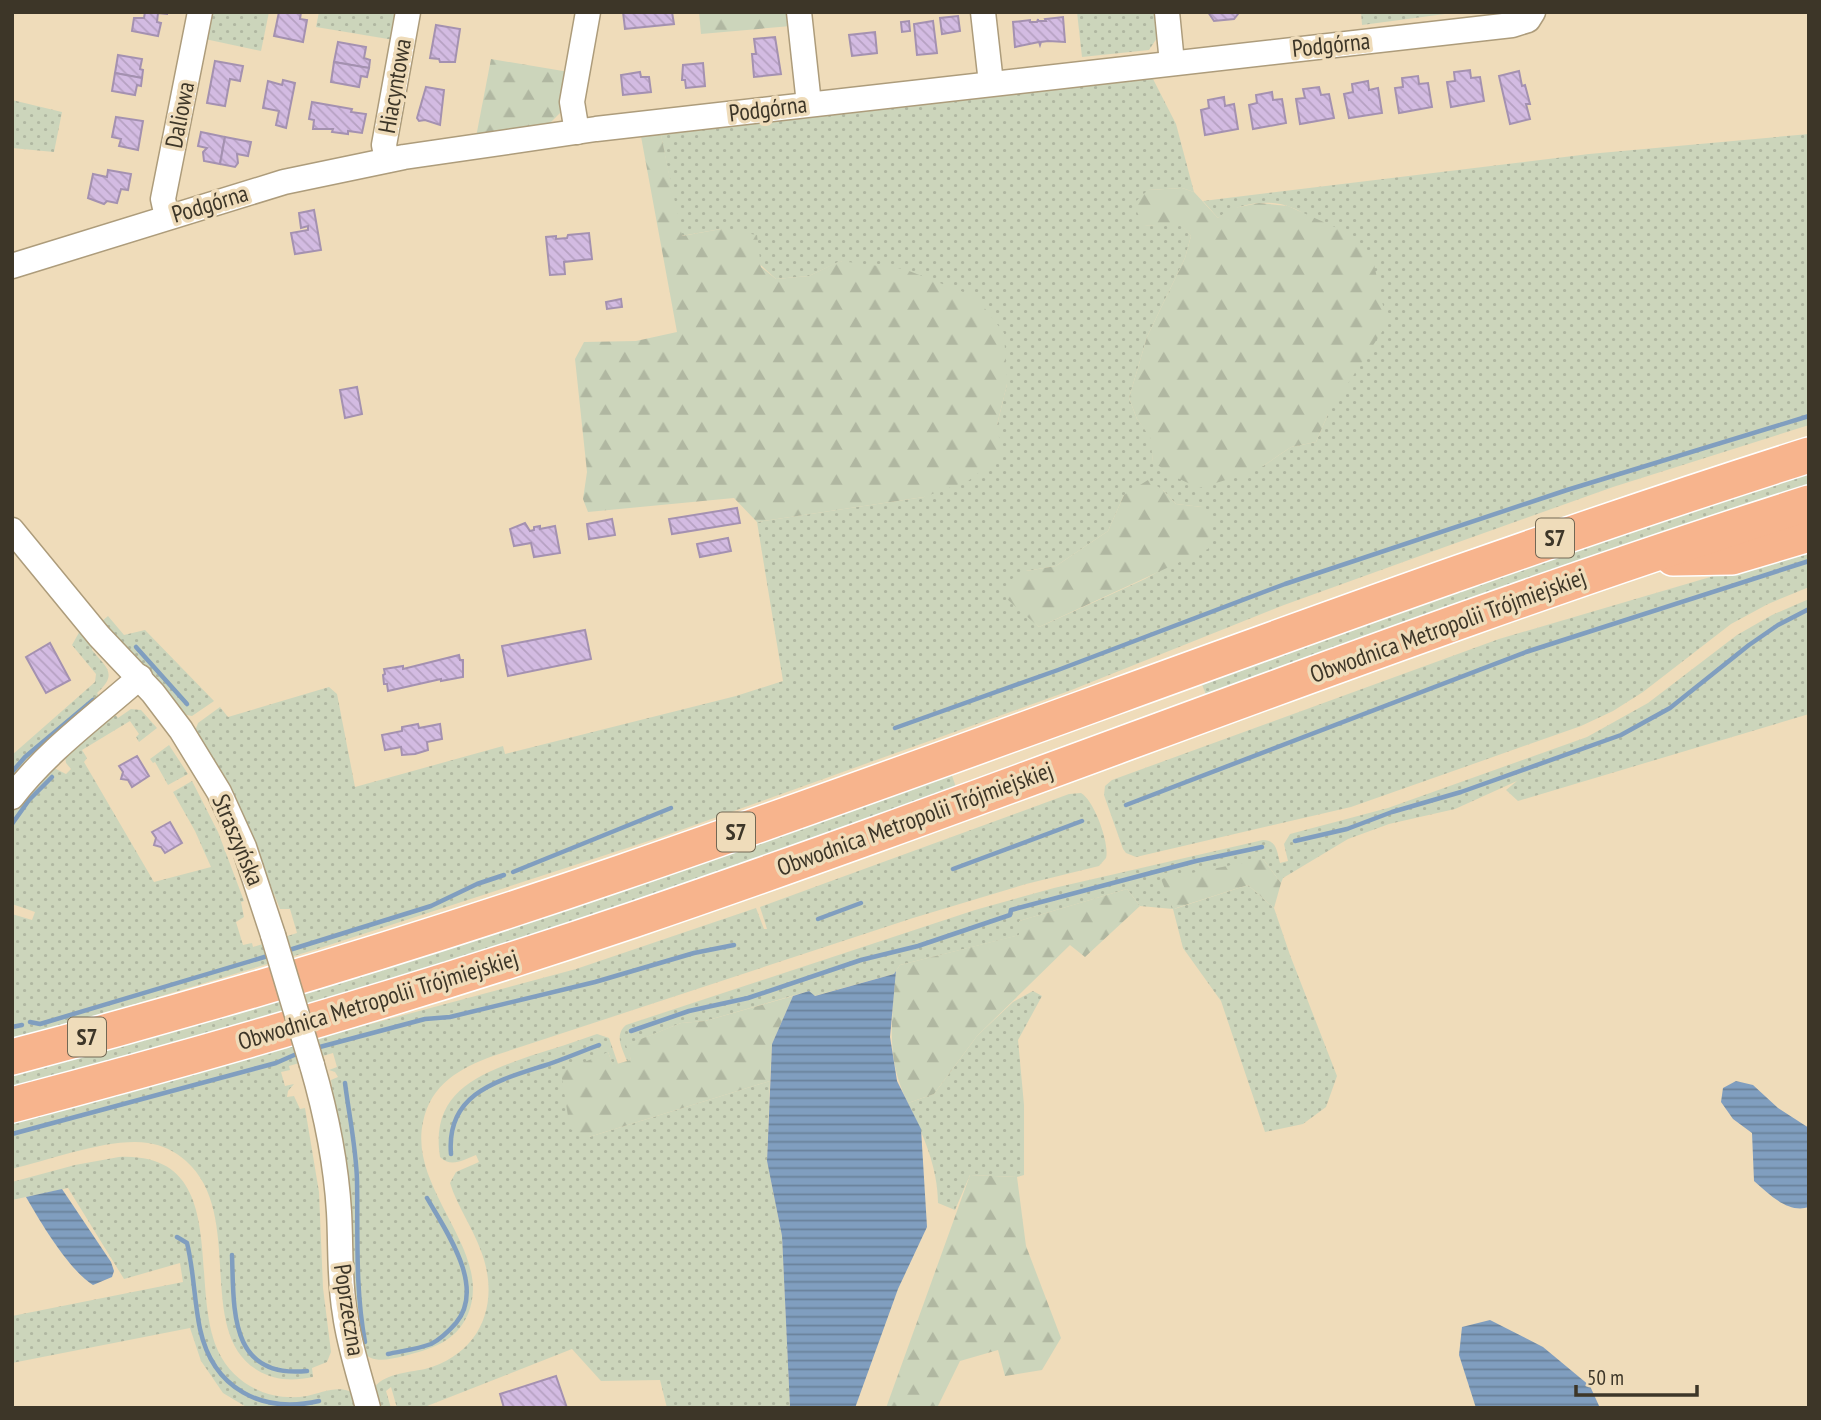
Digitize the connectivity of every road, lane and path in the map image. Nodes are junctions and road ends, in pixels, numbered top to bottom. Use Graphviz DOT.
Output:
graph roads {
  1 [pos="200,12"];
  2 [pos="408,12"];
  3 [pos="588,12"];
  4 [pos="799,12"];
  5 [pos="983,12"];
  6 [pos="1167,12"];
  7 [pos="1533,12"];
  8 [pos="1172,63"];
  9 [pos="991,83"];
  10 [pos="808,104"];
  11 [pos="576,132"];
  12 [pos="387,160"];
  13 [pos="167,217"];
  14 [pos="12,266"];
  15 [pos="1809,455"];
  16 [pos="1809,503"];
  17 [pos="12,530"];
  18 [pos="1809,534"];
  19 [pos="1634,559"];
  20 [pos="140,677"];
  21 [pos="12,797"];
  22 [pos="12,1057"];
  23 [pos="12,1105"];
  24 [pos="339,1212"];
  25 [pos="368,1408"];
  1 -- 13 [label="street, Daliowa"];
  2 -- 12 [label="street, Hiacyntowa"];
  3 -- 11 [label="street"];
  4 -- 10 [label="street"];
  5 -- 9 [label="street"];
  6 -- 8 [label="street"];
  7 -- 8 [label="street, Podgórna"];
  8 -- 9 [label="street, Podgórna"];
  9 -- 10 [label="street, Podgórna"];
  10 -- 11 [label="street, Podgórna"];
  11 -- 12 [label="street, Podgórna"];
  12 -- 13 [label="street, Podgórna"];
  13 -- 14 [label="street, Podgórna"];
  15 -- 22 [label="highway, Obwodnica Metropolii Trójmiejskiej / S7"];
  16 -- 19 [label="highway, Obwodnica Metropolii Trójmiejskiej / S7"];
  17 -- 20 [label="street, Straszyńska"];
  18 -- 19 [label="highway"];
  19 -- 23 [label="highway, Obwodnica Metropolii Trójmiejskiej / S7"];
  20 -- 21 [label="street"];
  20 -- 24 [label="street, Straszyńska, bridge"];
  24 -- 25 [label="street, Poprzeczna"];
}
